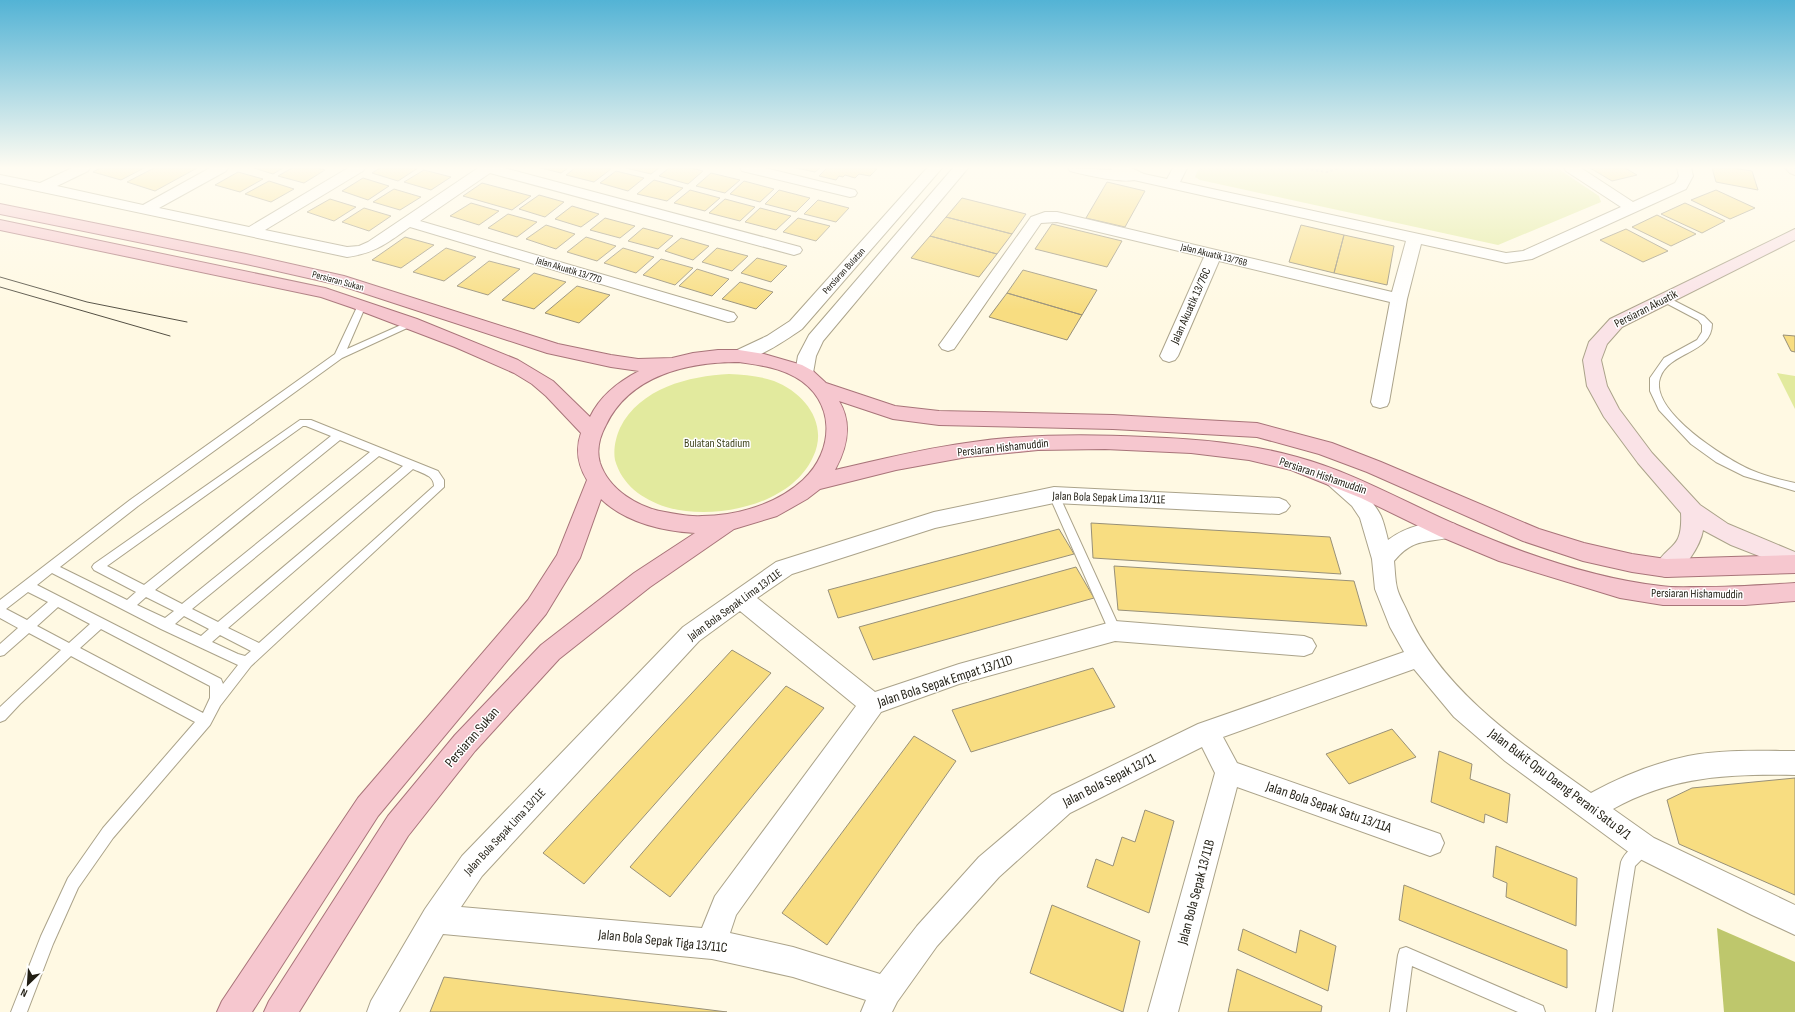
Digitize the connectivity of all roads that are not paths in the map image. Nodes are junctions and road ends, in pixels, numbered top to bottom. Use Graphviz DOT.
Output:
graph roads {
  1 [pos="31,215"];
  2 [pos="171,215"];
  3 [pos="280,215"];
  4 [pos="419,215"];
  5 [pos="664,215"];
  6 [pos="893,215"];
  7 [pos="921,215"];
  8 [pos="1312,215"];
  9 [pos="1616,215"];
  10 [pos="409,222"];
  11 [pos="0,225"];
  12 [pos="252,232"];
  13 [pos="1795,234"];
  14 [pos="1415,238"];
  15 [pos="794,250"];
  16 [pos="1213,255"];
  17 [pos="1399,299"];
  18 [pos="1665,299"];
  19 [pos="362,305"];
  20 [pos="728,317"];
  21 [pos="413,323"];
  22 [pos="948,345"];
  23 [pos="339,356"];
  24 [pos="739,356"];
  25 [pos="1169,356"];
  26 [pos="672,364"];
  27 [pos="804,373"];
  28 [pos="820,388"];
  29 [pos="1380,402"];
  30 [pos="591,431"];
  31 [pos="339,435"];
  32 [pos="378,451"];
  33 [pos="411,465"];
  34 [pos="1332,477"];
  35 [pos="597,481"];
  36 [pos="812,483"];
  37 [pos="1795,486"];
  38 [pos="1054,494"];
  39 [pos="1279,506"];
  40 [pos="1692,512"];
  41 [pos="728,522"];
  42 [pos="1448,530"];
  43 [pos="1383,559"];
  44 [pos="1795,562"];
  45 [pos="52,568"];
  46 [pos="1666,568"];
  47 [pos="28,586"];
  48 [pos="146,591"];
  49 [pos="1795,592"];
  50 [pos="740,598"];
  51 [pos="56,602"];
  52 [pos="127,606"];
  53 [pos="0,607"];
  54 [pos="184,610"];
  55 [pos="0,612"];
  56 [pos="98,624"];
  57 [pos="165,624"];
  58 [pos="28,626"];
  59 [pos="219,628"];
  60 [pos="1115,631"];
  61 [pos="202,643"];
  62 [pos="1304,646"];
  63 [pos="69,649"];
  64 [pos="0,651"];
  65 [pos="258,652"];
  66 [pos="1419,657"];
  67 [pos="247,662"];
  68 [pos="215,704"];
  69 [pos="872,704"];
  70 [pos="0,716"];
  71 [pos="205,720"];
  72 [pos="1207,732"];
  73 [pos="1795,763"];
  74 [pos="1228,772"];
  75 [pos="1591,808"];
  76 [pos="1430,843"];
  77 [pos="1644,847"];
  78 [pos="435,919"];
  79 [pos="1795,920"];
  80 [pos="712,944"];
  81 [pos="881,1001"];
  82 [pos="19,1012"];
  83 [pos="233,1012"];
  84 [pos="280,1012"];
  85 [pos="382,1012"];
  86 [pos="1163,1012"];
  87 [pos="1398,1012"];
  88 [pos="1537,1012"];
  89 [pos="1604,1012"];
  1 -- 26 [label="main road, Persiaran Sukan"];
  2 -- 12 [label="street"];
  3 -- 12 [label="street"];
  4 -- 10 [label="street"];
  5 -- 15 [label="street"];
  6 -- 24 [label="street, Persiaran Bulatan"];
  7 -- 27 [label="street, Persiaran Bulatan"];
  8 -- 14 [label="street"];
  9 -- 14 [label="street"];
  10 -- 12 [label="street"];
  10 -- 20 [label="street, Jalan Akuatik 13/77D"];
  11 -- 19 [label="main road, Persiaran Sukan"];
  13 -- 18 [label="street, Persiaran Akuatik"];
  14 -- 17 [label="street"];
  16 -- 17 [label="street, Jalan Akuatik 13/76B"];
  16 -- 22 [label="street, Jalan Akuatik 13/76B"];
  16 -- 25 [label="street, Jalan Akuatik 13/76C"];
  17 -- 29 [label="street"];
  18 -- 37 [label="lane"];
  18 -- 40 [label="street, Persiaran Akuatik"];
  19 -- 21 [label="main road, Persiaran Sukan"];
  19 -- 23 [label="lane"];
  21 -- 23 [label="lane"];
  21 -- 30 [label="main road, Persiaran Sukan"];
  23 -- 45 [label="lane"];
  24 -- 26 [label="main road"];
  24 -- 27 [label="main road"];
  26 -- 30 [label="main road"];
  27 -- 28 [label="main road"];
  28 -- 36 [label="main road"];
  28 -- 46 [label="main road, Persiaran Hishamuddin"];
  30 -- 35 [label="main road"];
  31 -- 32 [label="lane"];
  31 -- 48 [label="lane"];
  31 -- 48 [label="lane"];
  32 -- 33 [label="lane"];
  32 -- 54 [label="lane"];
  33 -- 59 [label="lane"];
  33 -- 65 [label="lane"];
  34 -- 36 [label="main road, Persiaran Hishamuddin"];
  34 -- 42 [label="main road, Persiaran Hishamuddin"];
  34 -- 43 [label="street, Jalan Bukit Opu Daeng Perani Satu 9/1"];
  35 -- 41 [label="main road"];
  35 -- 83 [label="main road"];
  36 -- 41 [label="main road"];
  38 -- 39 [label="street, Jalan Bola Sepak Lima 13/11E"];
  38 -- 50 [label="street, Jalan Bola Sepak Lima 13/11E"];
  38 -- 60 [label="lane"];
  40 -- 44 [label="street, Persiaran Akuatik"];
  40 -- 46 [label="street"];
  41 -- 84 [label="main road, Persiaran Sukan"];
  42 -- 43 [label="street"];
  42 -- 49 [label="main road, Persiaran Hishamuddin"];
  43 -- 66 [label="street, Jalan Bukit Opu Daeng Perani Satu 9/1"];
  44 -- 46 [label="main road, Persiaran Hishamuddin"];
  45 -- 47 [label="lane"];
  45 -- 52 [label="lane"];
  47 -- 51 [label="lane"];
  47 -- 53 [label="lane"];
  48 -- 52 [label="lane"];
  48 -- 54 [label="lane"];
  50 -- 69 [label="street"];
  50 -- 78 [label="street, Jalan Bola Sepak Lima 13/11E"];
  51 -- 56 [label="lane"];
  51 -- 58 [label="lane"];
  52 -- 57 [label="lane"];
  54 -- 57 [label="lane"];
  54 -- 59 [label="lane"];
  55 -- 58 [label="lane"];
  56 -- 63 [label="lane"];
  56 -- 68 [label="lane"];
  57 -- 61 [label="lane"];
  58 -- 63 [label="lane"];
  58 -- 64 [label="lane"];
  59 -- 61 [label="lane"];
  59 -- 65 [label="lane"];
  60 -- 62 [label="street, Jalan Bola Sepak Empat 13/11D"];
  60 -- 69 [label="street, Jalan Bola Sepak Empat 13/11D"];
  61 -- 67 [label="lane"];
  63 -- 70 [label="lane"];
  63 -- 71 [label="lane"];
  65 -- 67 [label="lane"];
  66 -- 72 [label="street, Jalan Bola Sepak 13/11"];
  66 -- 75 [label="street, Jalan Bukit Opu Daeng Perani Satu 9/1"];
  67 -- 68 [label="lane"];
  68 -- 71 [label="lane"];
  69 -- 80 [label="street, Jalan Bola Sepak Empat 13/11D"];
  71 -- 82 [label="lane"];
  72 -- 74 [label="street"];
  72 -- 81 [label="street, Jalan Bola Sepak 13/11"];
  73 -- 75 [label="street"];
  74 -- 76 [label="street, Jalan Bola Sepak Satu 13/11A"];
  74 -- 86 [label="street, Jalan Bola Sepak 13/11B"];
  75 -- 77 [label="street, Jalan Bukit Opu Daeng Perani Satu 9/1"];
  77 -- 79 [label="street, Jalan Bukit Opu Daeng Perani Satu 9/1"];
  77 -- 89 [label="lane"];
  78 -- 80 [label="street, Jalan Bola Sepak Tiga 13/11C"];
  78 -- 85 [label="street, Jalan Bola Sepak Lima 13/11E"];
  80 -- 81 [label="street, Jalan Bola Sepak Tiga 13/11C"];
  87 -- 88 [label="lane"];
}
